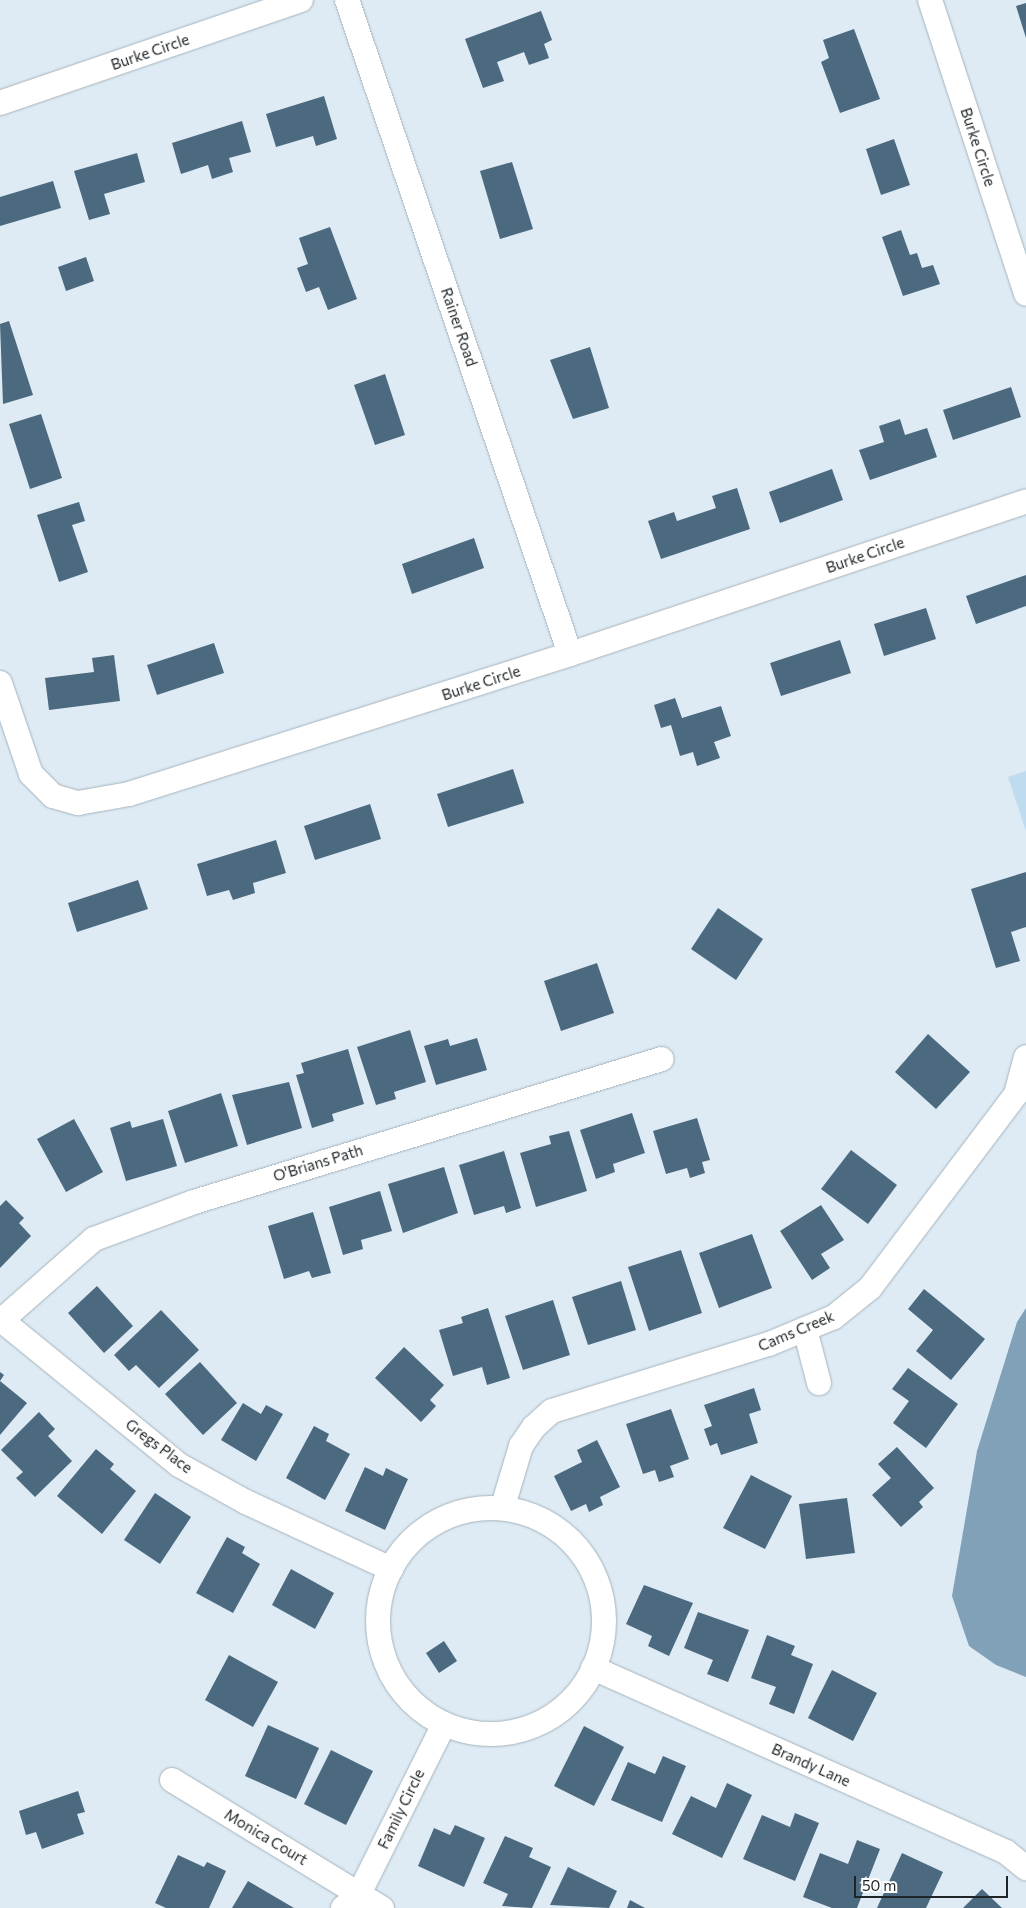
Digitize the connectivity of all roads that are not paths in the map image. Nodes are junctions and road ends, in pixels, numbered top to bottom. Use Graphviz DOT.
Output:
graph roads {
  1 [pos="301,0"];
  2 [pos="347,0"];
  3 [pos="930,0"];
  4 [pos="0,103"];
  5 [pos="1026,294"];
  6 [pos="1026,501"];
  7 [pos="570,654"];
  8 [pos="0,683"];
  9 [pos="1026,1057"];
  10 [pos="662,1060"];
  11 [pos="1,1320"];
  12 [pos="805,1329"];
  13 [pos="818,1383"];
  14 [pos="503,1506"];
  15 [pos="391,1569"];
  16 [pos="593,1668"];
  17 [pos="444,1724"];
  18 [pos="172,1780"];
  19 [pos="1026,1868"];
  20 [pos="354,1903"];
  21 [pos="382,1908"];
  1 -- 4 [label="street, Burke Circle"];
  2 -- 7 [label="street, Rainer Road"];
  3 -- 5 [label="street, Burke Circle"];
  6 -- 7 [label="street, Burke Circle"];
  7 -- 8 [label="street, Burke Circle"];
  9 -- 12 [label="street, Cams Creek"];
  10 -- 11 [label="street, O'Brians Path"];
  11 -- 15 [label="street, Gregs Place"];
  12 -- 13 [label="street"];
  12 -- 14 [label="street, Cams Creek"];
  14 -- 15 [label="street"];
  14 -- 16 [label="street"];
  15 -- 17 [label="street"];
  16 -- 17 [label="street"];
  16 -- 19 [label="street, Brandy Lane"];
  17 -- 20 [label="street, Family Circle"];
  18 -- 20 [label="street, Monica Court"];
  20 -- 21 [label="street, Monica Court"];
}
